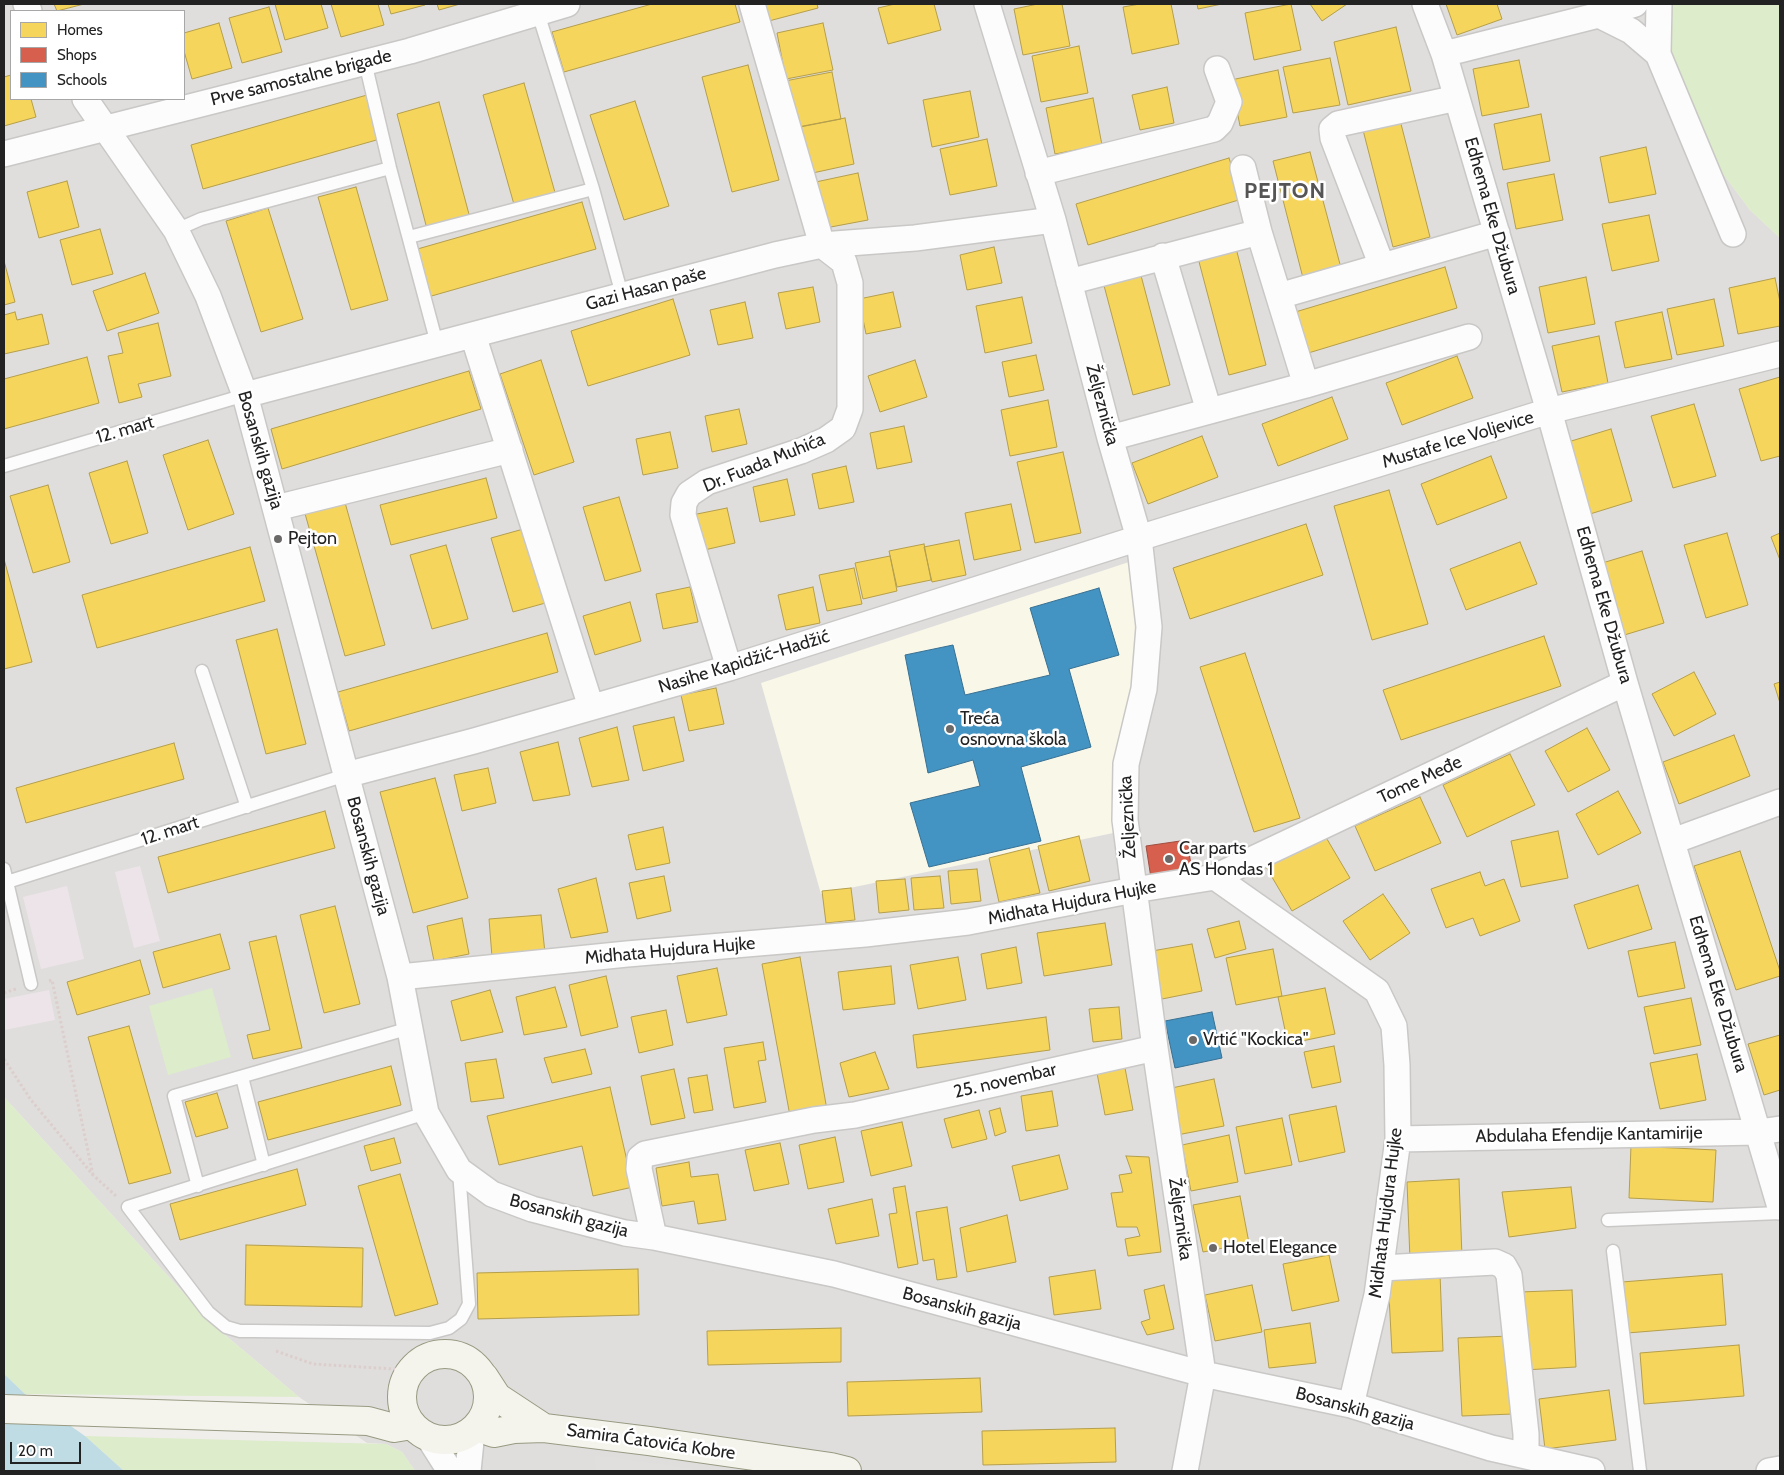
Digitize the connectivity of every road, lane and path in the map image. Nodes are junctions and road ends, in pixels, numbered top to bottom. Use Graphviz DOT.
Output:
graph roads {
  1 [pos="568,4"];
  2 [pos="752,4"];
  3 [pos="987,4"];
  4 [pos="1425,4"];
  5 [pos="1636,4"];
  6 [pos="1659,4"];
  7 [pos="538,12"];
  8 [pos="1599,15"];
  9 [pos="1444,54"];
  10 [pos="1658,54"];
  11 [pos="365,62"];
  12 [pos="1217,68"];
  13 [pos="1457,98"];
  14 [pos="86,100"];
  15 [pos="106,128"];
  16 [pos="4,154"];
  17 [pos="390,168"];
  18 [pos="1243,168"];
  19 [pos="1038,173"];
  20 [pos="593,188"];
  21 [pos="1053,220"];
  22 [pos="176,230"];
  23 [pos="1259,232"];
  24 [pos="1496,233"];
  25 [pos="1733,234"];
  26 [pos="409,237"];
  27 [pos="822,245"];
  28 [pos="1163,256"];
  29 [pos="1382,266"];
  30 [pos="1069,282"];
  31 [pos="622,295"];
  32 [pos="1278,296"];
  33 [pos="473,335"];
  34 [pos="1469,337"];
  35 [pos="437,344"];
  36 [pos="1780,354"];
  37 [pos="1306,385"];
  38 [pos="245,395"];
  39 [pos="1209,411"];
  40 [pos="1549,412"];
  41 [pos="1110,438"];
  42 [pos="510,450"];
  43 [pos="4,466"];
  44 [pos="276,508"];
  45 [pos="1138,538"];
  46 [pos="729,668"];
  47 [pos="202,671"];
  48 [pos="1625,683"];
  49 [pos="591,707"];
  50 [pos="346,775"];
  51 [pos="1780,802"];
  52 [pos="247,806"];
  53 [pos="1673,841"];
  54 [pos="4,869"];
  55 [pos="1215,877"];
  56 [pos="8,882"];
  57 [pos="1134,890"];
  58 [pos="400,977"];
  59 [pos="31,984"];
  60 [pos="410,1028"];
  61 [pos="1155,1048"];
  62 [pos="4,1059"];
  63 [pos="242,1077"];
  64 [pos="426,1114"];
  65 [pos="1770,1131"];
  66 [pos="1398,1139"];
  67 [pos="264,1165"];
  68 [pos="459,1170"];
  69 [pos="93,1174"];
  70 [pos="198,1186"];
  71 [pos="128,1207"];
  72 [pos="1780,1207"];
  73 [pos="1780,1213"];
  74 [pos="1608,1220"];
  75 [pos="654,1237"];
  76 [pos="1613,1251"];
  77 [pos="1381,1268"];
  78 [pos="268,1348"];
  79 [pos="408,1373"];
  80 [pos="1203,1374"];
  81 [pos="484,1377"];
  82 [pos="1351,1405"];
  83 [pos="4,1409"];
  84 [pos="364,1421"];
  85 [pos="544,1428"];
  86 [pos="474,1429"];
  87 [pos="421,1431"];
  88 [pos="1526,1456"];
  89 [pos="1780,1469"];
  90 [pos="450,1471"];
  91 [pos="468,1471"];
  92 [pos="847,1471"];
  93 [pos="1185,1471"];
  94 [pos="1592,1471"];
  95 [pos="1640,1471"];
  96 [pos="1768,1471"];
  1 -- 7 [label="street, Prve samostalne brigade"];
  2 -- 27 [label="street"];
  3 -- 19 [label="street, Željeznička"];
  4 -- 9 [label="street, Edhema Eke Džubura"];
  5 -- 8 [label="street"];
  6 -- 10 [label="street"];
  7 -- 11 [label="street, Prve samostalne brigade"];
  7 -- 20 [label="lane"];
  8 -- 9 [label="street"];
  8 -- 10 [label="street"];
  9 -- 13 [label="street, Edhema Eke Džubura"];
  10 -- 25 [label="street"];
  11 -- 15 [label="street, Prve samostalne brigade"];
  11 -- 17 [label="lane"];
  12 -- 19 [label="street"];
  13 -- 24 [label="street, Edhema Eke Džubura"];
  13 -- 29 [label="street"];
  14 -- 15 [label="street, Bosanskih gazija"];
  15 -- 16 [label="street, Prve samostalne brigade"];
  15 -- 22 [label="street, Bosanskih gazija"];
  17 -- 22 [label="lane"];
  17 -- 26 [label="lane"];
  18 -- 23 [label="street"];
  19 -- 21 [label="street, Željeznička"];
  20 -- 26 [label="lane"];
  20 -- 31 [label="lane"];
  21 -- 27 [label="street, Gazi Hasan paše"];
  21 -- 30 [label="street, Željeznička"];
  22 -- 38 [label="street, Bosanskih gazija"];
  23 -- 28 [label="street"];
  23 -- 32 [label="street"];
  24 -- 29 [label="street"];
  24 -- 40 [label="street, Edhema Eke Džubura"];
  26 -- 35 [label="lane"];
  27 -- 31 [label="street, Gazi Hasan paše"];
  27 -- 46 [label="street, Dr. Fuada Muhića"];
  28 -- 30 [label="street"];
  28 -- 39 [label="street"];
  29 -- 32 [label="street"];
  30 -- 41 [label="street, Željeznička"];
  31 -- 33 [label="street, Gazi Hasan paše"];
  32 -- 37 [label="street"];
  33 -- 35 [label="street, Gazi Hasan paše"];
  33 -- 42 [label="street"];
  34 -- 37 [label="street"];
  35 -- 38 [label="street, Gazi Hasan paše"];
  36 -- 40 [label="street, Mustafe Ice Voljevice"];
  37 -- 39 [label="street"];
  38 -- 43 [label="lane, 12. mart"];
  38 -- 44 [label="street, Bosanskih gazija"];
  39 -- 41 [label="street"];
  40 -- 45 [label="street, Mustafe Ice Voljevice"];
  40 -- 48 [label="street, Edhema Eke Džubura"];
  41 -- 45 [label="street, Željeznička"];
  42 -- 44 [label="street"];
  42 -- 49 [label="street"];
  44 -- 50 [label="street, Bosanskih gazija"];
  45 -- 46 [label="street, Nasihe Kapidžić-Hadžić"];
  45 -- 57 [label="street, Željeznička"];
  46 -- 49 [label="street, Nasihe Kapidžić-Hadžić"];
  47 -- 52 [label="lane"];
  48 -- 53 [label="street, Edhema Eke Džubura"];
  48 -- 55 [label="street, Tome Međe"];
  49 -- 50 [label="street, Nasihe Kapidžić-Hadžić"];
  50 -- 52 [label="lane, 12. mart"];
  50 -- 58 [label="street, Bosanskih gazija"];
  51 -- 53 [label="street"];
  52 -- 56 [label="lane, 12. mart"];
  53 -- 65 [label="street, Edhema Eke Džubura"];
  54 -- 56 [label="lane"];
  55 -- 57 [label="street, Midhata Hujdura Hujke"];
  55 -- 66 [label="street, Midhata Hujdura Hujke"];
  56 -- 59 [label="lane"];
  57 -- 58 [label="street, Midhata Hujdura Hujke"];
  57 -- 61 [label="street, Željeznička"];
  58 -- 60 [label="street, Bosanskih gazija"];
  59 -- 69 [label="path"];
  60 -- 63 [label="lane"];
  60 -- 64 [label="street, Bosanskih gazija"];
  61 -- 75 [label="street, 25. novembar"];
  61 -- 80 [label="street, Željeznička"];
  62 -- 69 [label="path"];
  63 -- 67 [label="lane"];
  63 -- 70 [label="lane"];
  64 -- 67 [label="lane"];
  64 -- 68 [label="street, Bosanskih gazija"];
  65 -- 66 [label="street, Abdulaha Efendije Kantamirije"];
  65 -- 72 [label="street, Edhema Eke Džubura"];
  66 -- 77 [label="street, Midhata Hujdura Hujke"];
  67 -- 70 [label="lane"];
  68 -- 71 [label="lane"];
  68 -- 75 [label="street, Bosanskih gazija"];
  69 -- 71 [label="path"];
  70 -- 71 [label="lane"];
  73 -- 74 [label="lane"];
  75 -- 80 [label="street, Bosanskih gazija"];
  76 -- 95 [label="lane"];
  77 -- 82 [label="street, Midhata Hujdura Hujke"];
  77 -- 88 [label="street"];
  78 -- 79 [label="path"];
  79 -- 81 [label="main road"];
  79 -- 84 [label="main road"];
  79 -- 87 [label="main road"];
  80 -- 82 [label="street, Bosanskih gazija"];
  80 -- 93 [label="street, Željeznička"];
  81 -- 85 [label="main road"];
  81 -- 86 [label="main road"];
  82 -- 88 [label="street, Bosanskih gazija"];
  83 -- 84 [label="main road"];
  84 -- 87 [label="main road"];
  85 -- 86 [label="main road, Samira Ćatovića Kobre"];
  85 -- 92 [label="main road, Samira Ćatovića Kobre"];
  86 -- 87 [label="main road"];
  86 -- 91 [label="street"];
  87 -- 90 [label="street"];
  88 -- 94 [label="street, Bosanskih gazija"];
  89 -- 96 [label="street"];
}
